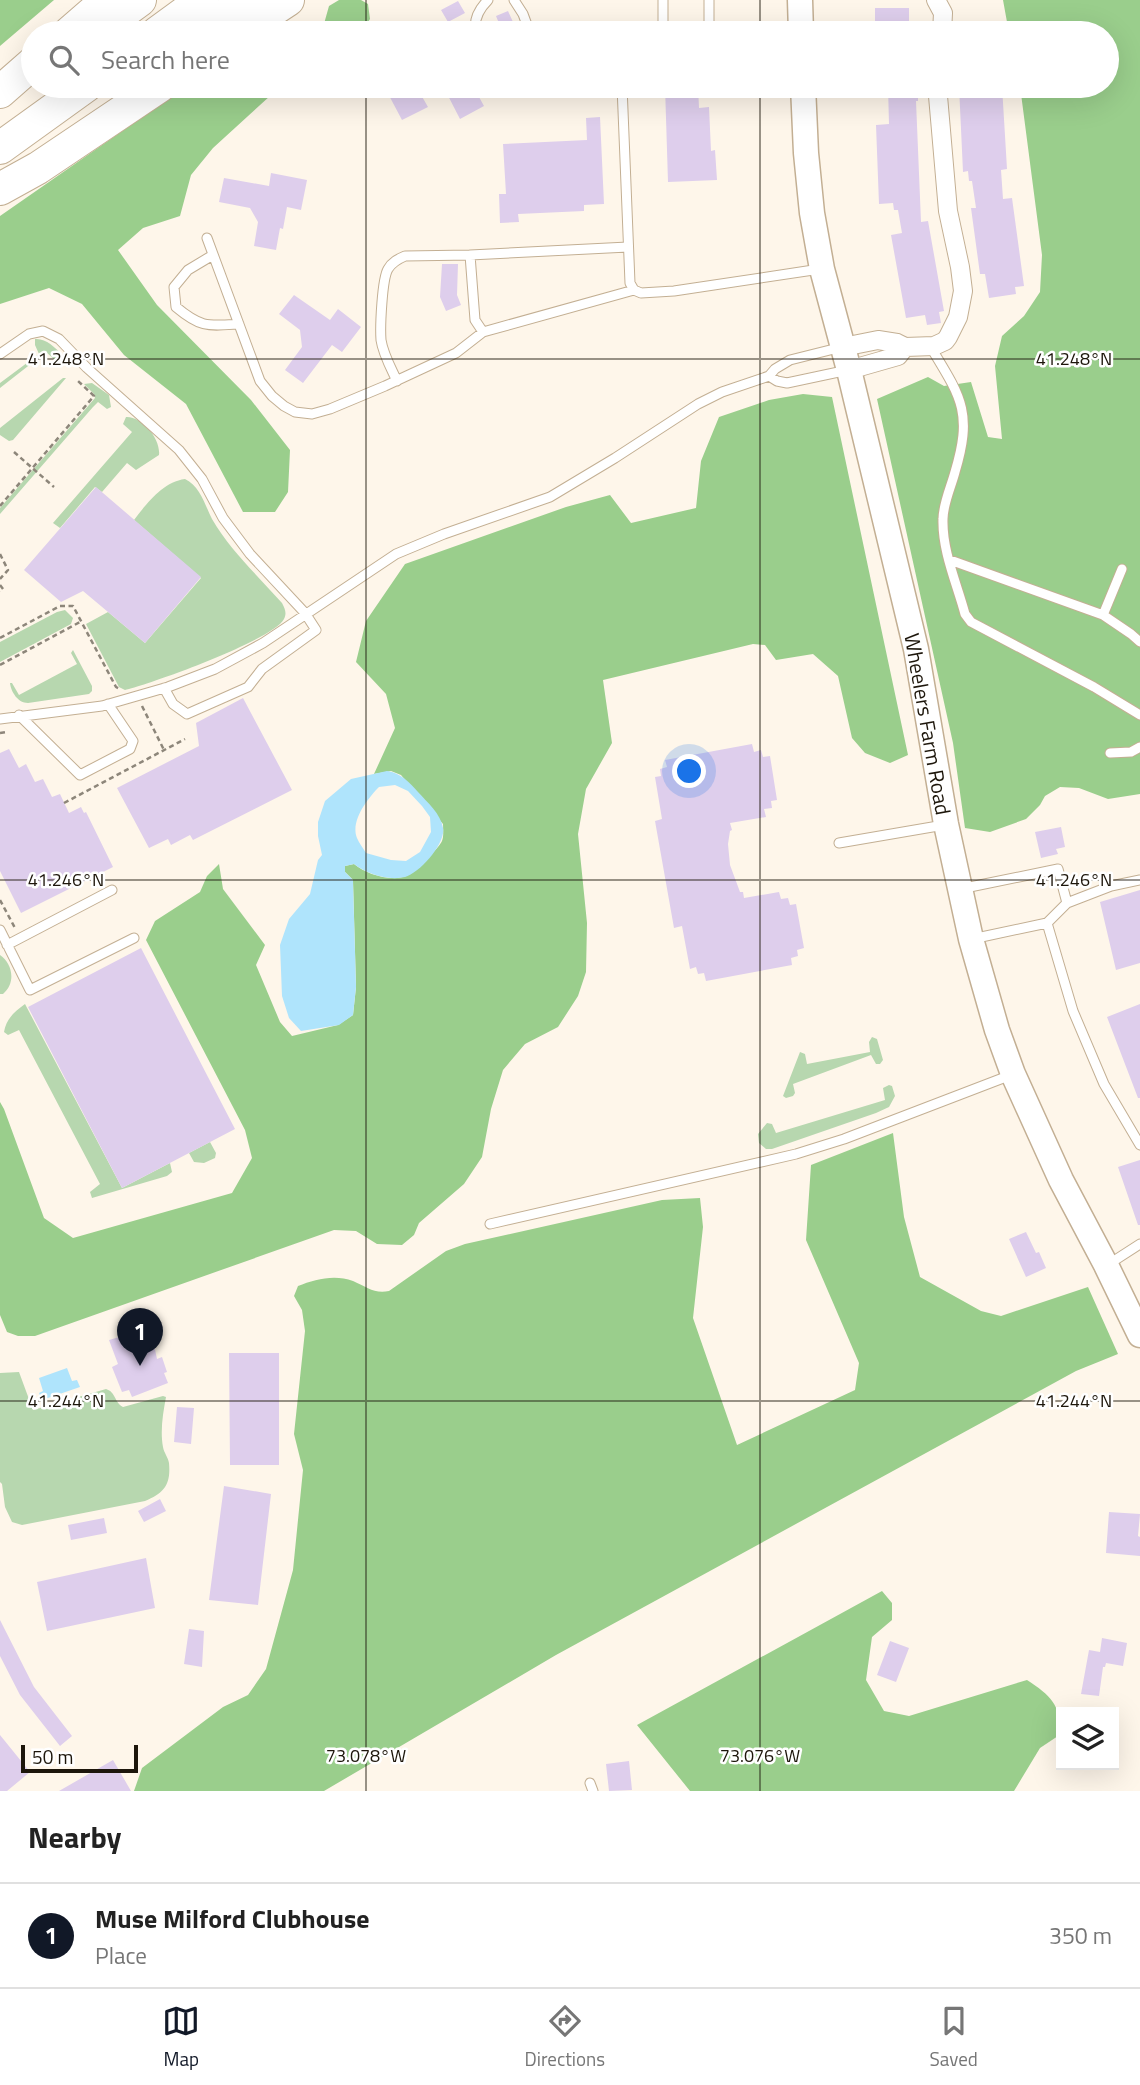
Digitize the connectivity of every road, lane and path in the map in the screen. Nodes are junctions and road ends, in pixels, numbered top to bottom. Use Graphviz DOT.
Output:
graph roads {
  1 [pos="107,0"];
  2 [pos="140,0"];
  3 [pos="202,0"];
  4 [pos="246,0"];
  5 [pos="288,0"];
  6 [pos="488,0"];
  7 [pos="514,0"];
  8 [pos="663,0"];
  9 [pos="709,0"];
  10 [pos="800,0"];
  11 [pos="936,0"];
  12 [pos="83,21"];
  13 [pos="111,21"];
  14 [pos="173,21"];
  15 [pos="217,21"];
  16 [pos="256,21"];
  17 [pos="475,21"];
  18 [pos="526,21"];
  19 [pos="663,21"];
  20 [pos="709,21"];
  21 [pos="801,21"];
  22 [pos="943,21"];
  23 [pos="21,74"];
  24 [pos="21,89"];
  25 [pos="0,92"];
  26 [pos="69,98"];
  27 [pos="112,98"];
  28 [pos="142,98"];
  29 [pos="622,98"];
  30 [pos="804,98"];
  31 [pos="938,98"];
  32 [pos="0,104"];
  33 [pos="0,148"];
  34 [pos="0,179"];
  35 [pos="0,189"];
  36 [pos="207,238"];
  37 [pos="628,247"];
  38 [pos="213,255"];
  39 [pos="470,255"];
  40 [pos="822,269"];
  41 [pos="634,290"];
  42 [pos="239,324"];
  43 [pos="483,332"];
  44 [pos="930,346"];
  45 [pos="0,354"];
  46 [pos="846,359"];
  47 [pos="769,376"];
  48 [pos="76,380"];
  49 [pos="397,381"];
  50 [pos="14,452"];
  51 [pos="33,468"];
  52 [pos="54,486"];
  53 [pos="0,506"];
  54 [pos="0,554"];
  55 [pos="950,560"];
  56 [pos="1122,569"];
  57 [pos="0,579"];
  58 [pos="0,585"];
  59 [pos="0,591"];
  60 [pos="305,613"];
  61 [pos="1103,615"];
  62 [pos="81,621"];
  63 [pos="0,638"];
  64 [pos="1140,642"];
  65 [pos="0,665"];
  66 [pos="164,688"];
  67 [pos="131,697"];
  68 [pos="108,704"];
  69 [pos="19,715"];
  70 [pos="1140,715"];
  71 [pos="0,719"];
  72 [pos="185,739"];
  73 [pos="1140,747"];
  74 [pos="164,750"];
  75 [pos="1110,753"];
  76 [pos="64,803"];
  77 [pos="946,824"];
  78 [pos="839,843"];
  79 [pos="1140,880"];
  80 [pos="958,889"];
  81 [pos="112,890"];
  82 [pos="0,900"];
  83 [pos="1067,903"];
  84 [pos="1047,923"];
  85 [pos="0,930"];
  86 [pos="20,938"];
  87 [pos="134,938"];
  88 [pos="971,939"];
  89 [pos="7,945"];
  90 [pos="1013,1074"];
  91 [pos="1140,1145"];
  92 [pos="490,1224"];
  93 [pos="1140,1244"];
  94 [pos="1106,1265"];
  95 [pos="1140,1335"];
  1 -- 12 [label="highway"];
  2 -- 13 [label="highway"];
  3 -- 14 [label="highway"];
  4 -- 15 [label="highway"];
  5 -- 16 [label="highway"];
  6 -- 17 [label="lane"];
  7 -- 18 [label="lane"];
  8 -- 19 [label="lane"];
  9 -- 20 [label="lane"];
  10 -- 21 [label="main road"];
  11 -- 22 [label="street"];
  23 -- 25 [label="highway"];
  24 -- 32 [label="highway"];
  26 -- 33 [label="highway"];
  27 -- 34 [label="highway"];
  28 -- 35 [label="highway"];
  29 -- 37 [label="lane"];
  30 -- 40 [label="main road, Wheelers Farm Road"];
  31 -- 44 [label="street"];
  36 -- 38 [label="lane"];
  37 -- 39 [label="lane"];
  37 -- 41 [label="lane"];
  38 -- 42 [label="lane"];
  38 -- 42 [label="lane"];
  39 -- 43 [label="lane"];
  39 -- 49 [label="lane"];
  40 -- 41 [label="lane"];
  40 -- 46 [label="main road, Wheelers Farm Road"];
  41 -- 43 [label="lane"];
  42 -- 49 [label="lane"];
  43 -- 49 [label="lane"];
  44 -- 46 [label="street"];
  44 -- 55 [label="lane"];
  45 -- 60 [label="lane"];
  46 -- 47 [label="lane"];
  46 -- 47 [label="lane"];
  46 -- 77 [label="main road, Wheelers Farm Road"];
  47 -- 60 [label="lane"];
  48 -- 51 [label="path"];
  50 -- 51 [label="path"];
  51 -- 52 [label="path"];
  51 -- 53 [label="path"];
  54 -- 57 [label="path"];
  55 -- 61 [label="lane"];
  55 -- 70 [label="lane"];
  56 -- 61 [label="lane"];
  58 -- 59 [label="path"];
  60 -- 66 [label="lane"];
  60 -- 66 [label="lane"];
  61 -- 64 [label="lane"];
  62 -- 63 [label="path"];
  62 -- 65 [label="path"];
  62 -- 67 [label="path"];
  66 -- 67 [label="lane"];
  67 -- 68 [label="lane"];
  67 -- 74 [label="path"];
  68 -- 69 [label="lane"];
  68 -- 69 [label="lane"];
  69 -- 71 [label="lane"];
  72 -- 74 [label="path"];
  73 -- 75 [label="lane"];
  74 -- 76 [label="path"];
  77 -- 78 [label="lane"];
  77 -- 80 [label="main road, Wheelers Farm Road"];
  79 -- 83 [label="lane"];
  80 -- 83 [label="lane"];
  80 -- 88 [label="main road, Wheelers Farm Road"];
  81 -- 86 [label="lane"];
  82 -- 86 [label="path"];
  83 -- 84 [label="lane"];
  84 -- 88 [label="lane"];
  84 -- 91 [label="lane"];
  85 -- 89 [label="lane"];
  86 -- 89 [label="lane"];
  87 -- 89 [label="lane"];
  88 -- 90 [label="main road, Wheelers Farm Road"];
  90 -- 92 [label="lane"];
  90 -- 94 [label="main road, Wheelers Farm Road"];
  93 -- 94 [label="lane"];
  94 -- 95 [label="main road, Wheelers Farm Road"];
}
